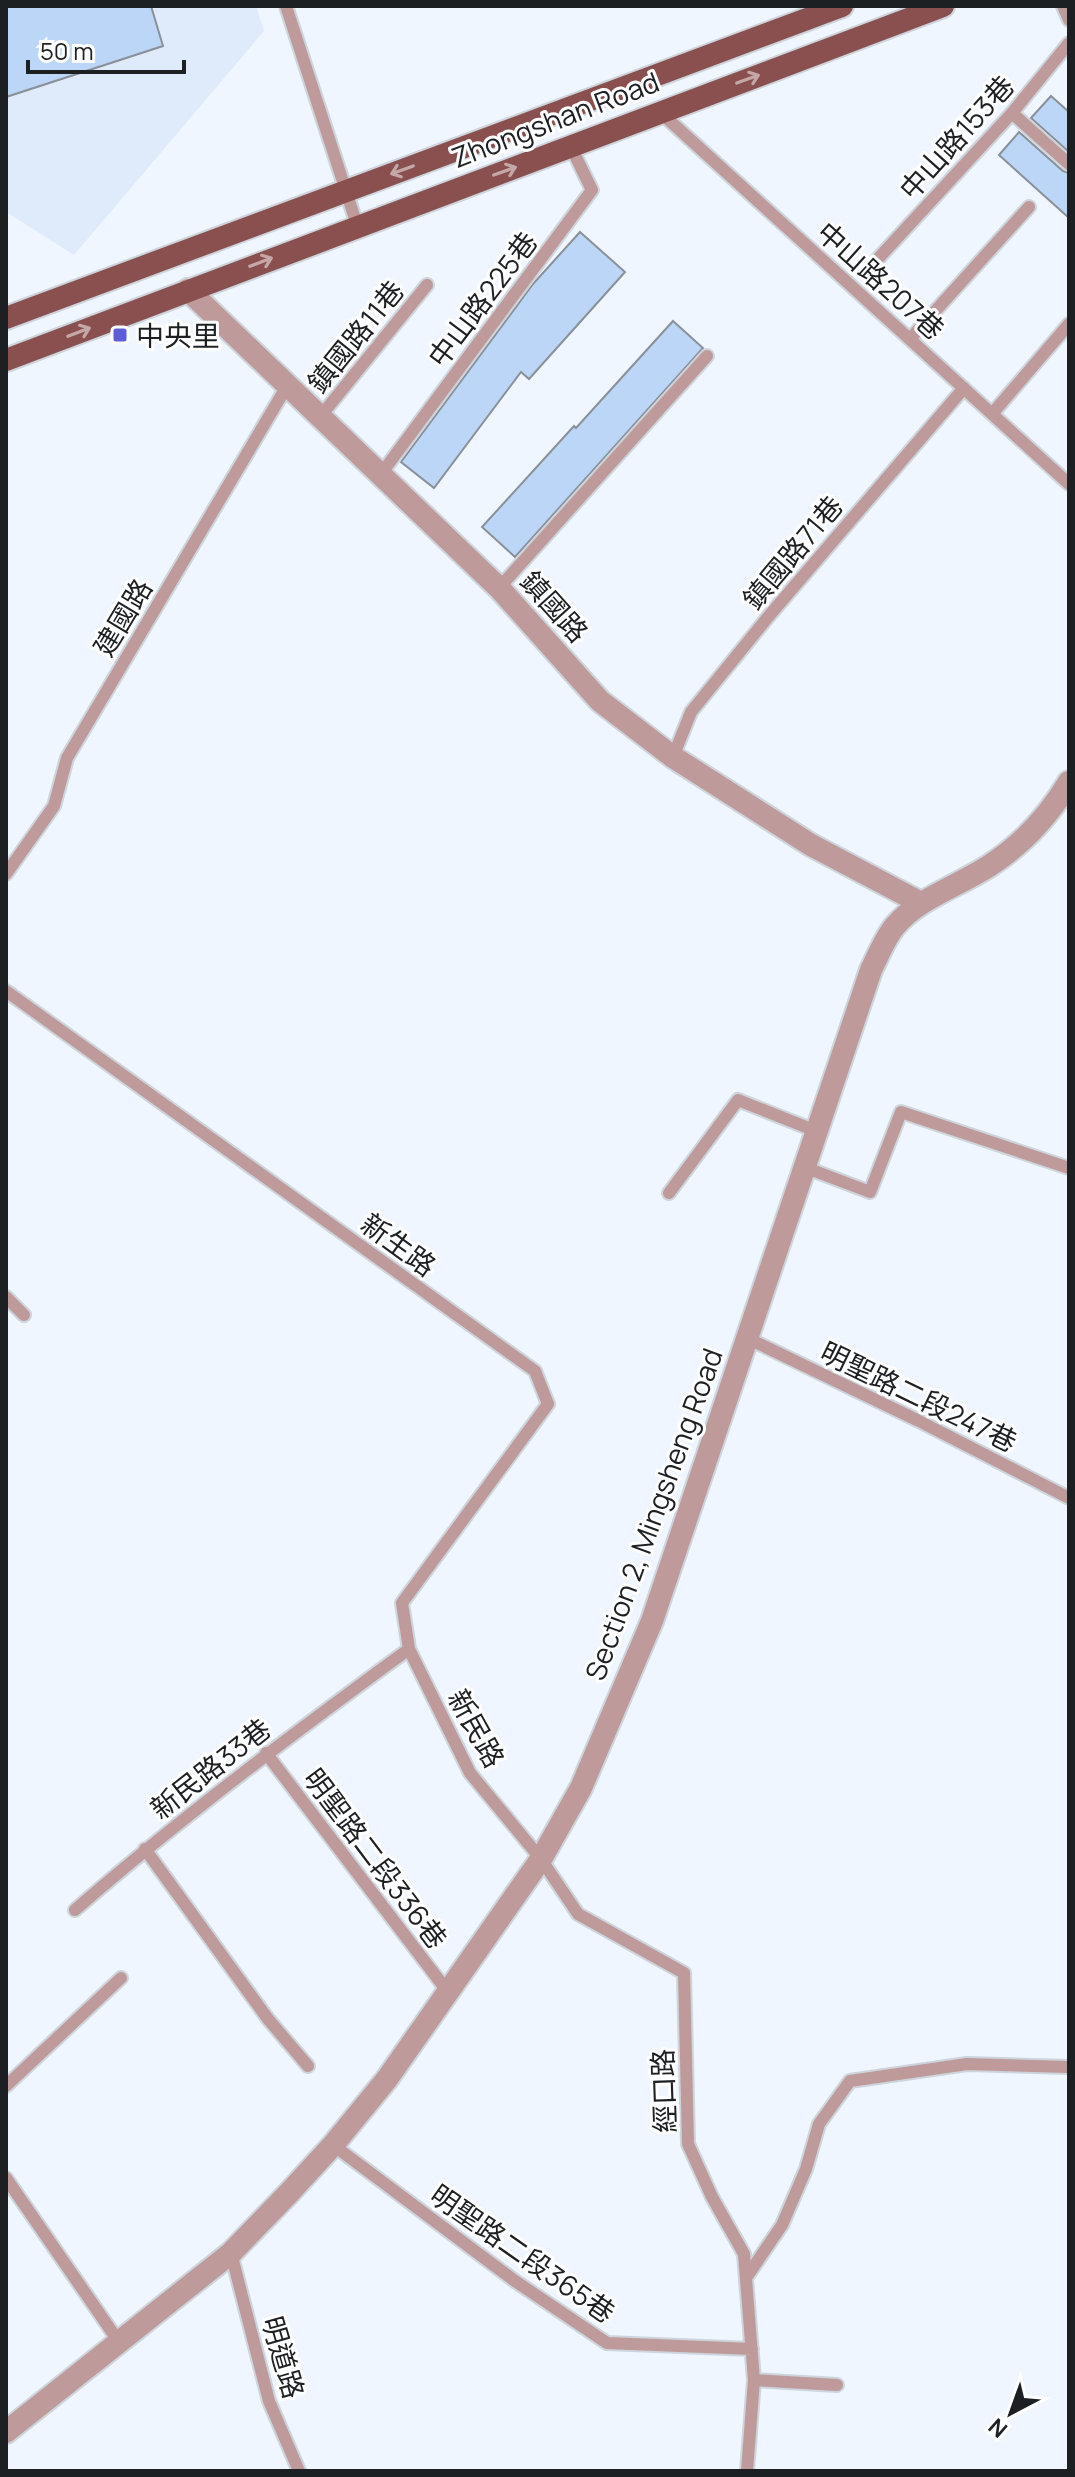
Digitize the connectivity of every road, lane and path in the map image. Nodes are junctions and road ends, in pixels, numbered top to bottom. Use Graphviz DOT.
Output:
graph roads {
  1 [pos="286,6"];
  2 [pos="842,6"];
  3 [pos="943,6"];
  4 [pos="1063,6"];
  5 [pos="1069,20"];
  6 [pos="1069,43"];
  7 [pos="660,112"];
  8 [pos="1012,113"];
  9 [pos="571,147"];
  10 [pos="1069,164"];
  11 [pos="345,191"];
  12 [pos="1029,207"];
  13 [pos="357,225"];
  14 [pos="876,261"];
  15 [pos="427,285"];
  16 [pos="188,290"];
  17 [pos="6,318"];
  18 [pos="1069,324"];
  19 [pos="910,339"];
  20 [pos="707,356"];
  21 [pos="6,360"];
  22 [pos="287,386"];
  23 [pos="964,388"];
  24 [pos="992,414"];
  25 [pos="320,417"];
  26 [pos="381,474"];
  27 [pos="1069,484"];
  28 [pos="499,588"];
  29 [pos="673,757"];
  30 [pos="1069,782"];
  31 [pos="1063,807"];
  32 [pos="6,874"];
  33 [pos="921,903"];
  34 [pos="6,991"];
  35 [pos="816,1131"];
  36 [pos="804,1167"];
  37 [pos="1069,1168"];
  38 [pos="669,1193"];
  39 [pos="6,1297"];
  40 [pos="24,1315"];
  41 [pos="747,1338"];
  42 [pos="1069,1498"];
  43 [pos="402,1603"];
  44 [pos="409,1649"];
  45 [pos="266,1753"];
  46 [pos="145,1849"];
  47 [pos="541,1859"];
  48 [pos="75,1910"];
  49 [pos="121,1978"];
  50 [pos="448,1992"];
  51 [pos="308,2066"];
  52 [pos="1069,2067"];
  53 [pos="6,2086"];
  54 [pos="333,2145"];
  55 [pos="6,2178"];
  56 [pos="231,2253"];
  57 [pos="746,2278"];
  58 [pos="119,2342"];
  59 [pos="752,2349"];
  60 [pos="754,2380"];
  61 [pos="837,2385"];
  62 [pos="6,2432"];
  63 [pos="299,2471"];
  64 [pos="747,2471"];
  1 -- 11 [label="lane"];
  2 -- 11 [label="main road, Zhongshan Road, one-way"];
  7 -- 3 [label="main road, Zhongshan Road, one-way"];
  4 -- 5 [label="lane"];
  6 -- 8 [label="lane, 中山路153巷"];
  7 -- 9 [label="main road, Zhongshan Road"];
  7 -- 19 [label="lane, 中山路207巷"];
  8 -- 10 [label="lane"];
  8 -- 14 [label="lane, 中山路153巷"];
  13 -- 9 [label="main road, Zhongshan Road, one-way"];
  9 -- 26 [label="lane, 中山路225巷"];
  11 -- 13 [label="lane"];
  11 -- 17 [label="main road, Zhongshan Road"];
  12 -- 19 [label="lane"];
  16 -- 13 [label="main road, Zhongshan Road, one-way"];
  15 -- 25 [label="lane, 鎮國路11巷"];
  21 -- 16 [label="main road, Zhongshan Road, one-way"];
  16 -- 22 [label="street, 鎮國路"];
  18 -- 24 [label="lane"];
  19 -- 23 [label="lane, 中山路207巷"];
  20 -- 28 [label="lane"];
  22 -- 25 [label="street, 鎮國路"];
  22 -- 32 [label="lane, 建國路"];
  23 -- 24 [label="lane, 中山路207巷"];
  23 -- 29 [label="lane, 鎮國路71巷"];
  24 -- 27 [label="lane, 中山路207巷"];
  25 -- 26 [label="street, 鎮國路"];
  26 -- 28 [label="street, 鎮國路"];
  28 -- 29 [label="street, 鎮國路"];
  29 -- 33 [label="street, 鎮國路"];
  30 -- 31 [label="street, Section 2, Mingsheng Road"];
  31 -- 33 [label="street, Section 2, Mingsheng Road"];
  33 -- 35 [label="street, Section 2, Mingsheng Road"];
  34 -- 43 [label="lane, 新生路"];
  35 -- 36 [label="street, Section 2, Mingsheng Road"];
  35 -- 38 [label="lane"];
  36 -- 37 [label="lane"];
  36 -- 41 [label="street, Section 2, Mingsheng Road"];
  39 -- 40 [label="lane"];
  41 -- 42 [label="lane, 明聖路二段247巷"];
  41 -- 47 [label="street, Section 2, Mingsheng Road"];
  43 -- 44 [label="lane, 新民路"];
  44 -- 45 [label="lane, 新民路33巷"];
  44 -- 47 [label="lane, 新民路"];
  45 -- 46 [label="lane, 新民路33巷"];
  45 -- 50 [label="lane, 明聖路二段336巷"];
  46 -- 48 [label="lane"];
  46 -- 51 [label="lane, 新民路33巷"];
  47 -- 50 [label="street, Section 2, Mingsheng Road"];
  47 -- 57 [label="lane, 經口路"];
  49 -- 53 [label="lane"];
  50 -- 54 [label="street, Section 2, Mingsheng Road"];
  52 -- 57 [label="lane"];
  54 -- 56 [label="street, Section 2, Mingsheng Road"];
  54 -- 59 [label="lane, 明聖路二段365巷"];
  55 -- 58 [label="lane"];
  56 -- 58 [label="street, Section 2, Mingsheng Road"];
  56 -- 63 [label="lane, 明道路"];
  57 -- 59 [label="lane, 經口路"];
  58 -- 62 [label="street, Section 2, Mingsheng Road"];
  59 -- 60 [label="lane, 經口路"];
  60 -- 61 [label="lane"];
  60 -- 64 [label="lane, 經口路"];
}
